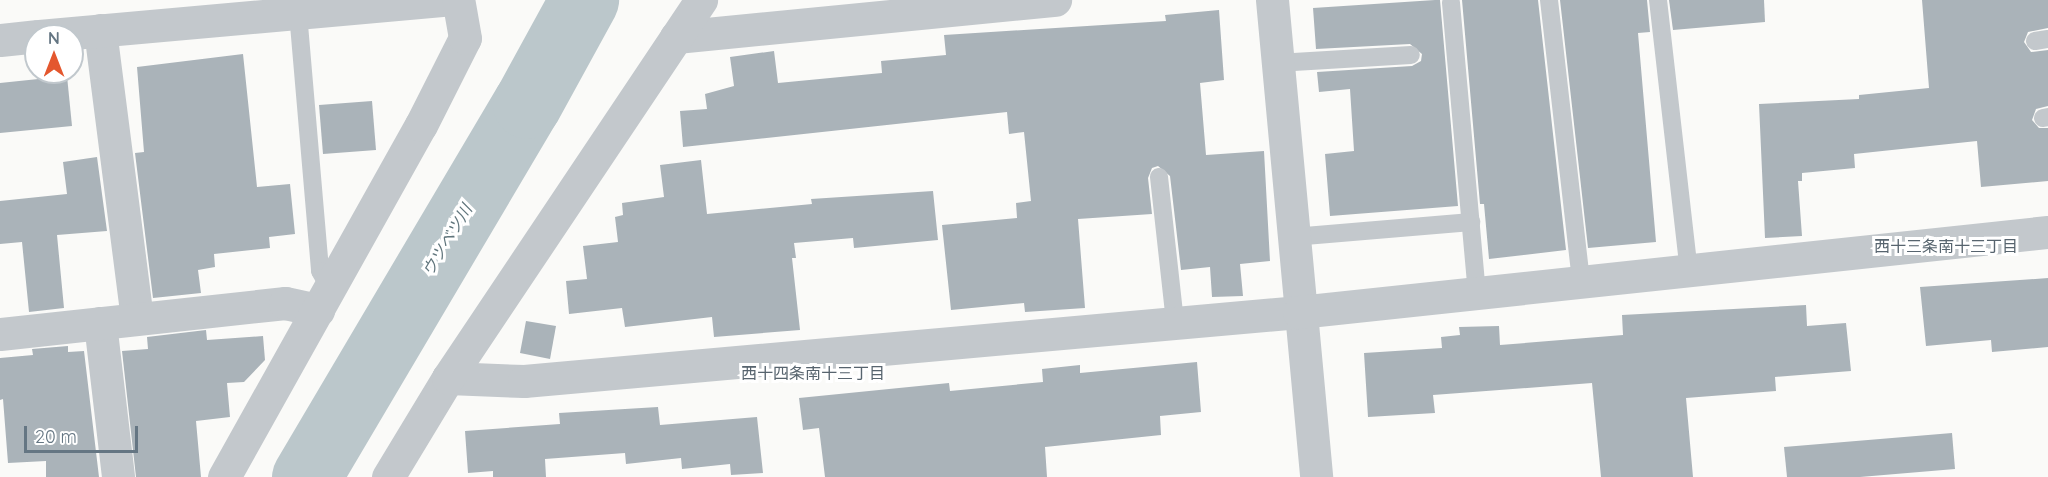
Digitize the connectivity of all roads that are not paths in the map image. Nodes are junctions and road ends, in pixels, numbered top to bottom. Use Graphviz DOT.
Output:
graph roads {
  1 [pos="444,0"];
  2 [pos="458,0"];
  3 [pos="701,0"];
  4 [pos="1055,0"];
  5 [pos="1272,0"];
  6 [pos="1549,0"];
  7 [pos="1658,0"];
  8 [pos="1451,3"];
  9 [pos="298,13"];
  10 [pos="1,30"];
  11 [pos="100,30"];
  12 [pos="84,32"];
  13 [pos="24,34"];
  14 [pos="676,37"];
  15 [pos="1411,55"];
  16 [pos="1277,63"];
  17 [pos="1159,177"];
  18 [pos="1471,222"];
  19 [pos="2048,232"];
  20 [pos="1293,237"];
  21 [pos="1689,270"];
  22 [pos="1581,282"];
  23 [pos="1477,293"];
  24 [pos="324,299"];
  25 [pos="1299,312"];
  26 [pos="137,319"];
  27 [pos="100,323"];
  28 [pos="1174,323"];
  29 [pos="0,334"];
  30 [pos="448,378"];
  31 [pos="118,477"];
  32 [pos="224,477"];
  33 [pos="388,477"];
  34 [pos="1316,477"];
  1 -- 9 [label="street"];
  2 -- 24 [label="street"];
  3 -- 14 [label="street"];
  4 -- 14 [label="street"];
  5 -- 16 [label="street"];
  6 -- 22 [label="lane"];
  7 -- 21 [label="lane"];
  8 -- 18 [label="lane"];
  9 -- 11 [label="street"];
  9 -- 24 [label="lane"];
  10 -- 13 [label="street"];
  11 -- 12 [label="street"];
  11 -- 26 [label="street"];
  14 -- 30 [label="street"];
  15 -- 16 [label="lane"];
  16 -- 20 [label="street"];
  17 -- 28 [label="lane"];
  18 -- 20 [label="lane"];
  18 -- 23 [label="lane"];
  19 -- 21 [label="street"];
  20 -- 25 [label="street"];
  21 -- 22 [label="street"];
  22 -- 23 [label="street"];
  23 -- 25 [label="street"];
  24 -- 26 [label="street"];
  24 -- 32 [label="street"];
  25 -- 28 [label="street"];
  25 -- 34 [label="street"];
  26 -- 27 [label="street"];
  27 -- 29 [label="street"];
  27 -- 31 [label="street"];
  28 -- 30 [label="street"];
  30 -- 33 [label="street"];
}
